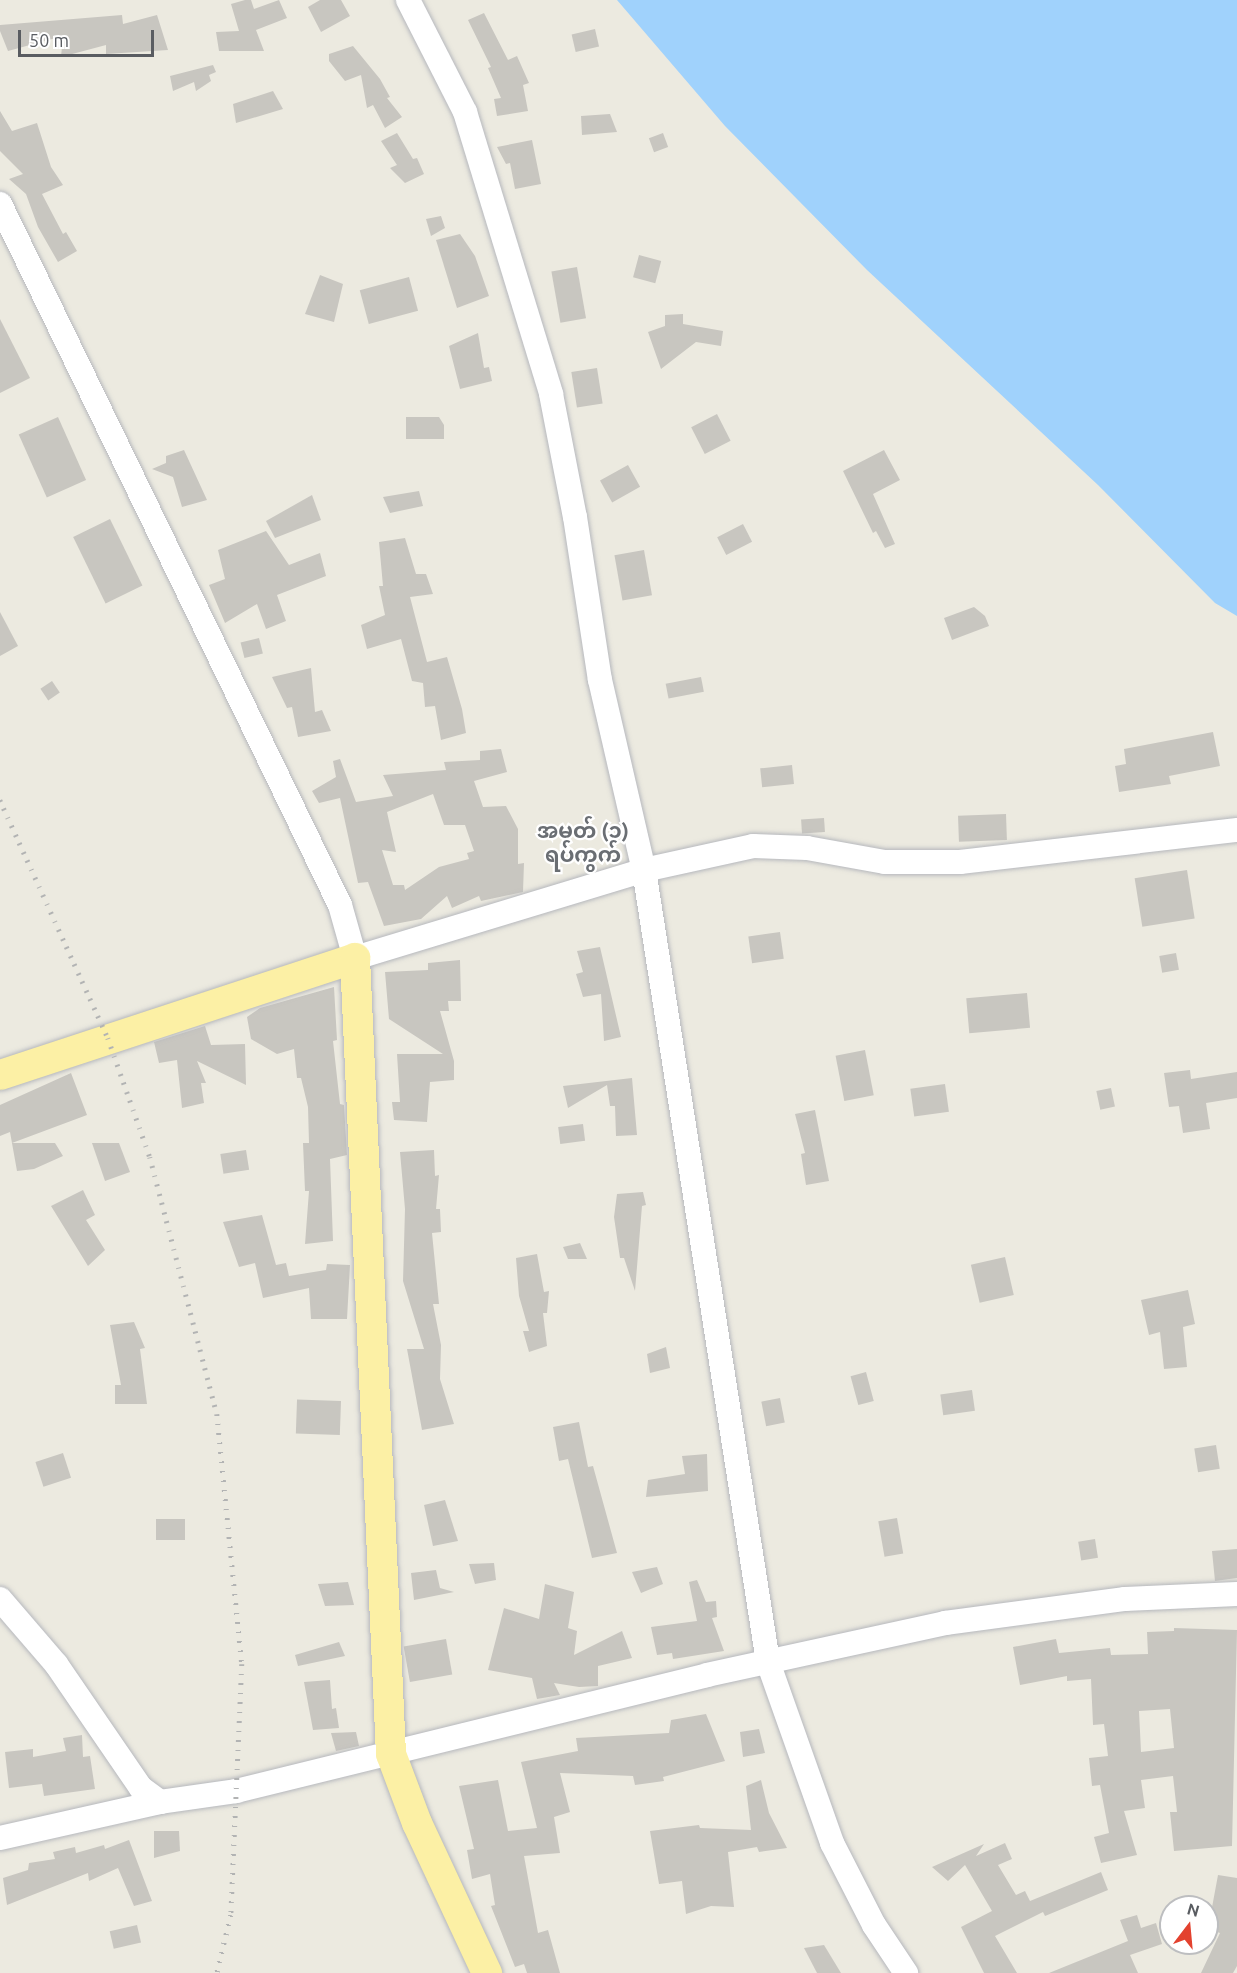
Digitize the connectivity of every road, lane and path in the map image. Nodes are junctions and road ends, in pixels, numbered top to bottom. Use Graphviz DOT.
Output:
graph roads {
  1 [pos="408,0"];
  2 [pos="0,204"];
  3 [pos="1237,830"];
  4 [pos="644,870"];
  5 [pos="355,958"];
  6 [pos="0,1075"];
  7 [pos="1237,1594"];
  8 [pos="0,1599"];
  9 [pos="768,1662"];
  10 [pos="392,1754"];
  11 [pos="160,1802"];
  12 [pos="0,1838"];
  13 [pos="487,1973"];
  14 [pos="906,1973"];
  1 -- 4 [label="street"];
  2 -- 5 [label="street"];
  3 -- 4 [label="street"];
  4 -- 5 [label="street"];
  4 -- 9 [label="street"];
  5 -- 6 [label="main road"];
  5 -- 10 [label="main road"];
  7 -- 9 [label="street"];
  8 -- 11 [label="street"];
  9 -- 10 [label="street"];
  9 -- 14 [label="street"];
  10 -- 11 [label="street"];
  10 -- 13 [label="main road"];
  11 -- 12 [label="street"];
}
